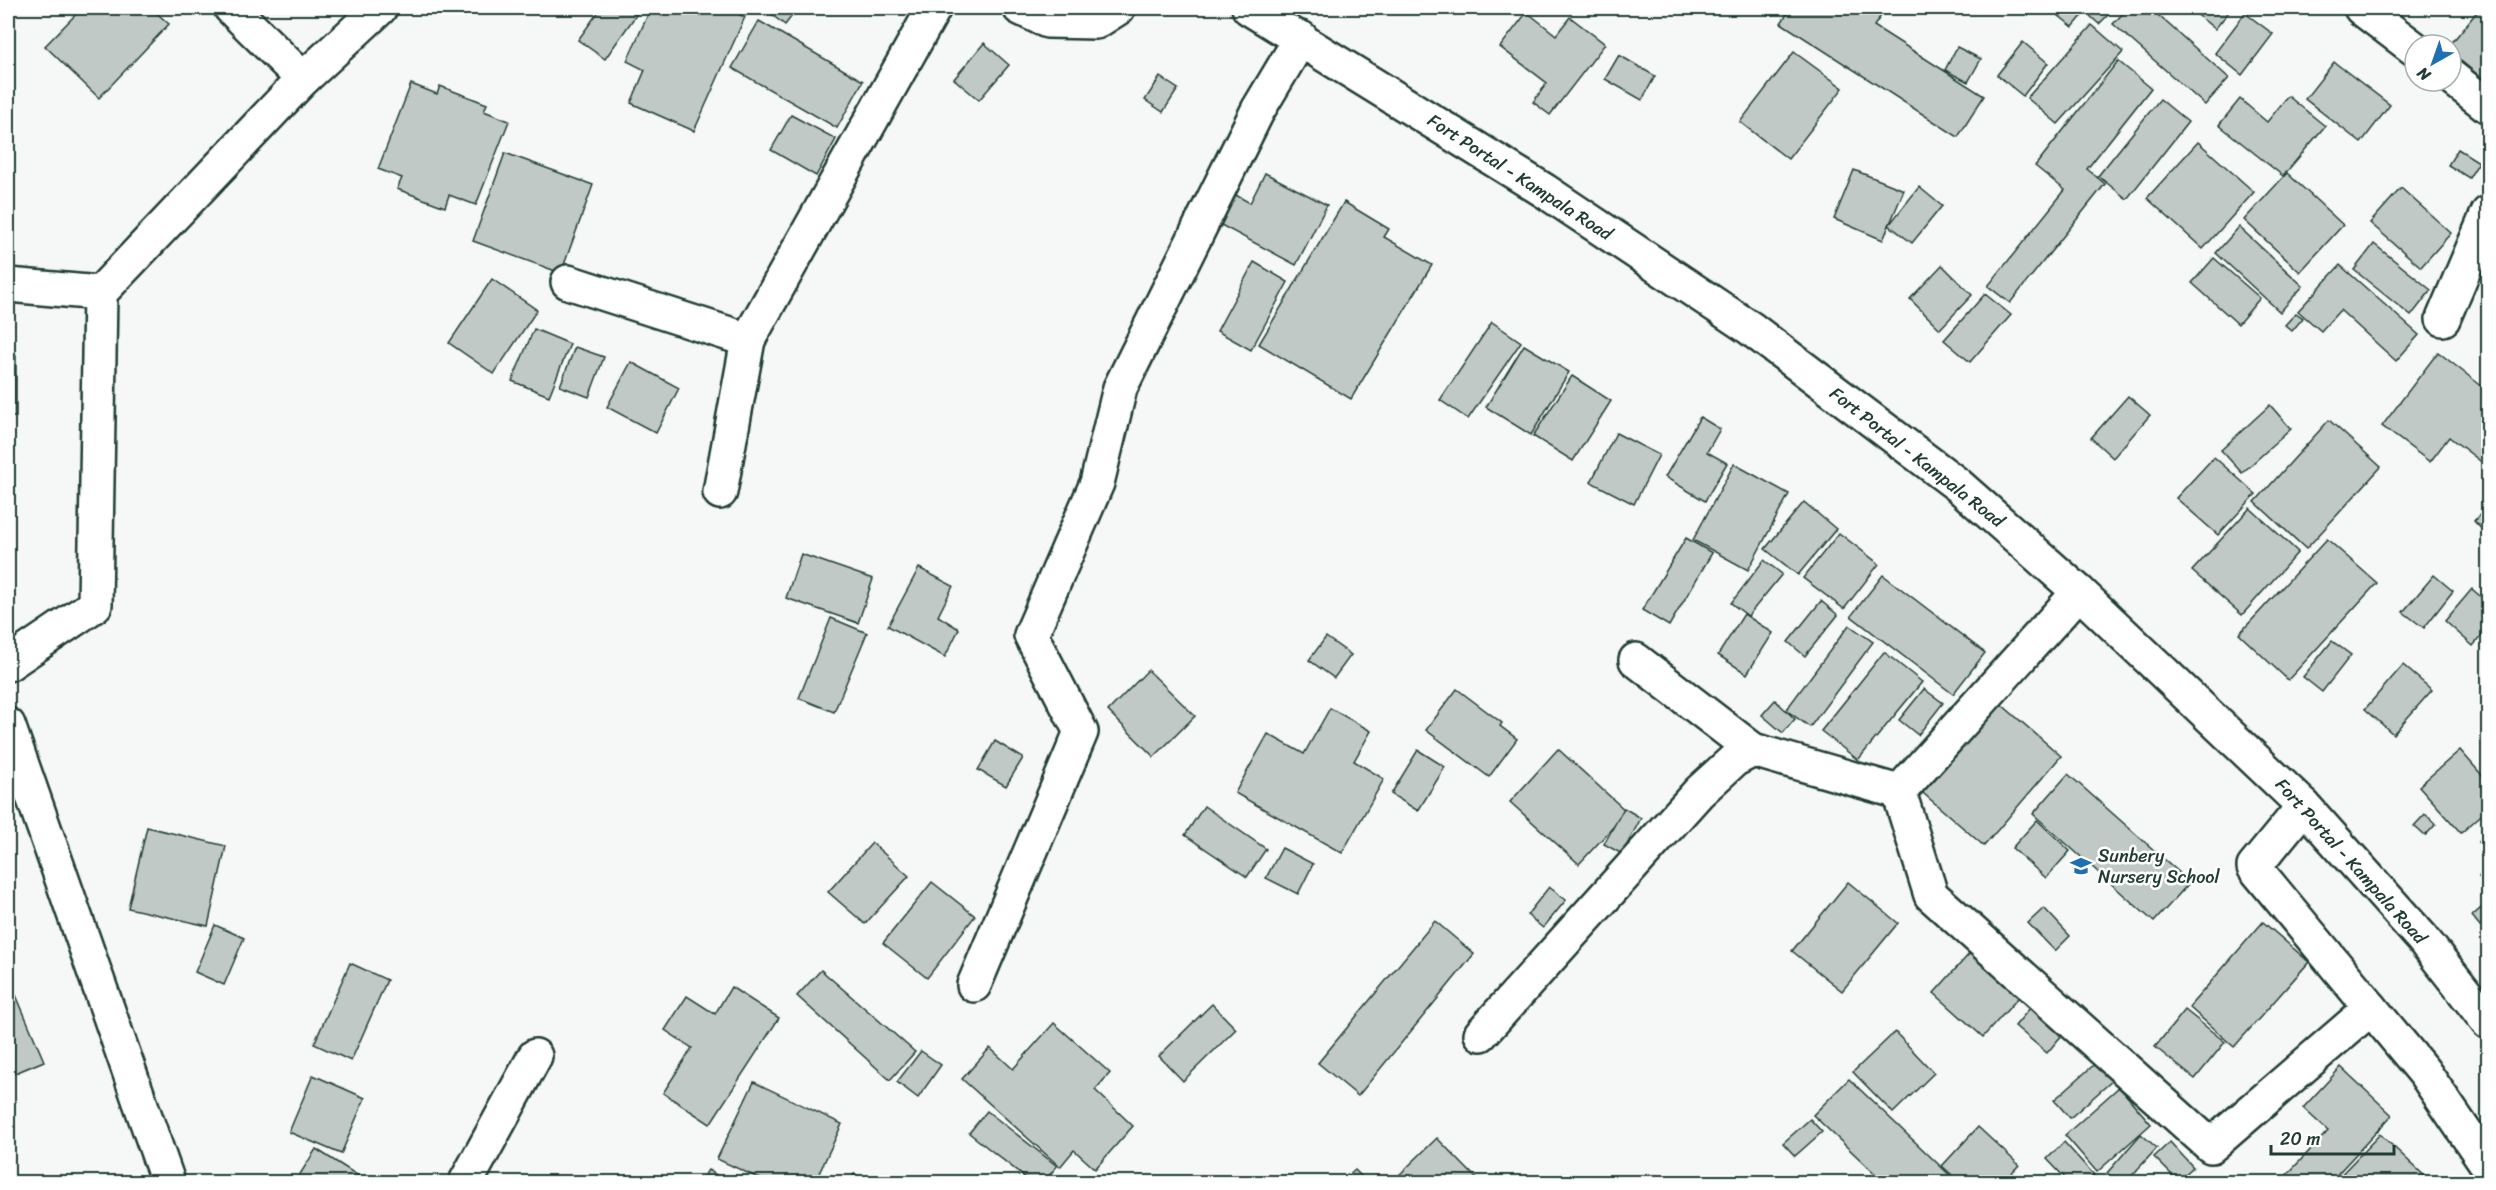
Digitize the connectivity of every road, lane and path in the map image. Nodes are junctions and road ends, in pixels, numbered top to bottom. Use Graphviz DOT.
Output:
graph roads {
  1 [pos="231,8"];
  2 [pos="380,8"];
  3 [pos="934,8"];
  4 [pos="1020,8"];
  5 [pos="1118,8"];
  6 [pos="1249,8"];
  7 [pos="2361,8"];
  8 [pos="1301,38"];
  9 [pos="2403,40"];
  10 [pos="303,79"];
  11 [pos="2463,86"];
  12 [pos="2488,106"];
  13 [pos="2488,213"];
  14 [pos="567,282"];
  15 [pos="8,285"];
  16 [pos="99,293"];
  17 [pos="2443,319"];
  18 [pos="748,340"];
  19 [pos="720,492"];
  20 [pos="2079,592"];
  21 [pos="1636,660"];
  22 [pos="8,664"];
  23 [pos="8,724"];
  24 [pos="1753,750"];
  25 [pos="1899,792"];
  26 [pos="2304,806"];
  27 [pos="974,985"];
  28 [pos="2371,1008"];
  29 [pos="2488,1022"];
  30 [pos="1481,1034"];
  31 [pos="535,1056"];
  32 [pos="2488,1166"];
  33 [pos="168,1182"];
  34 [pos="466,1182"];
  1 -- 10 [label="street"];
  2 -- 10 [label="street"];
  3 -- 18 [label="street"];
  4 -- 5 [label="street"];
  6 -- 8 [label="street, Fort Portal - Kampala Road"];
  7 -- 9 [label="street"];
  8 -- 20 [label="street, Fort Portal - Kampala Road"];
  8 -- 27 [label="street"];
  10 -- 16 [label="street"];
  11 -- 12 [label="street"];
  13 -- 17 [label="street"];
  14 -- 18 [label="street"];
  15 -- 16 [label="street"];
  16 -- 22 [label="street"];
  18 -- 19 [label="street"];
  20 -- 25 [label="street"];
  20 -- 26 [label="street, Fort Portal - Kampala Road"];
  21 -- 24 [label="street"];
  23 -- 33 [label="street"];
  24 -- 25 [label="street"];
  24 -- 30 [label="street"];
  25 -- 28 [label="street"];
  26 -- 28 [label="street"];
  26 -- 29 [label="street, Fort Portal - Kampala Road"];
  28 -- 32 [label="street"];
  31 -- 34 [label="street"];
}
